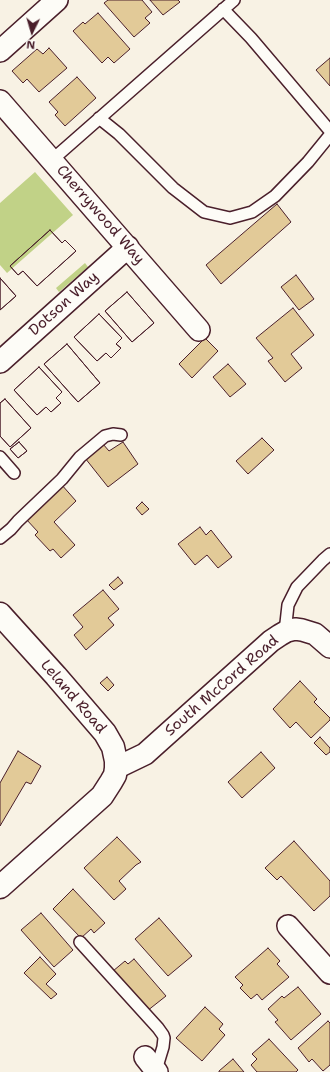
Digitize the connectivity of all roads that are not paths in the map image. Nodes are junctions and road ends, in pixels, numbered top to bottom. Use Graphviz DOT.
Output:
graph roads {
  1 [pos="57,0"];
  2 [pos="234,0"];
  3 [pos="223,9"];
  4 [pos="0,51"];
  5 [pos="0,101"];
  6 [pos="99,118"];
  7 [pos="330,131"];
  8 [pos="330,135"];
  9 [pos="52,160"];
  10 [pos="128,248"];
  11 [pos="200,330"];
  12 [pos="0,362"];
  13 [pos="121,435"];
  14 [pos="0,457"];
  15 [pos="14,473"];
  16 [pos="0,538"];
  17 [pos="330,554"];
  18 [pos="0,614"];
  19 [pos="284,632"];
  20 [pos="330,647"];
  21 [pos="116,768"];
  22 [pos="0,887"];
  23 [pos="288,926"];
  24 [pos="80,942"];
  25 [pos="330,973"];
  26 [pos="153,1066"];
  1 -- 4 [label="street"];
  2 -- 3 [label="lane"];
  3 -- 6 [label="lane"];
  3 -- 7 [label="lane"];
  5 -- 9 [label="street, Cherrywood Way"];
  6 -- 8 [label="lane"];
  6 -- 9 [label="lane"];
  9 -- 10 [label="street, Cherrywood Way"];
  10 -- 11 [label="street, Cherrywood Way"];
  10 -- 12 [label="street, Dotson Way"];
  13 -- 16 [label="lane"];
  14 -- 15 [label="lane"];
  17 -- 19 [label="lane"];
  18 -- 21 [label="street, Leland Road"];
  19 -- 20 [label="street, South McCord Road"];
  19 -- 21 [label="street, South McCord Road"];
  21 -- 22 [label="street"];
  23 -- 25 [label="street"];
  24 -- 26 [label="lane"];
}
